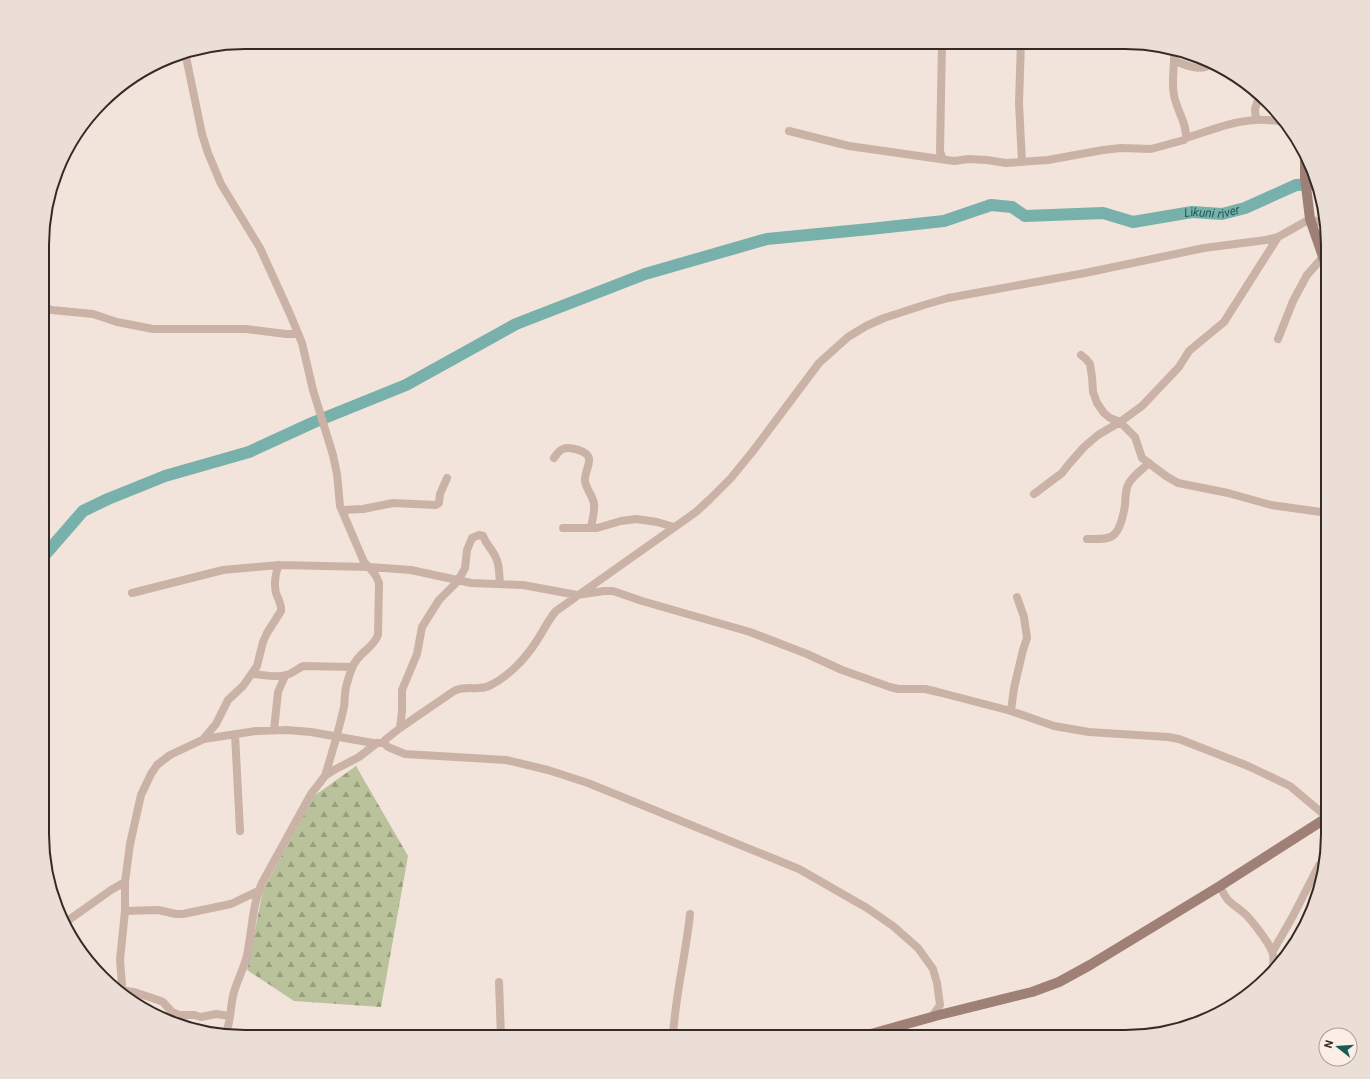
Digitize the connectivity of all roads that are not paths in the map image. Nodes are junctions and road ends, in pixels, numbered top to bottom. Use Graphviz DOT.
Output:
graph roads {
  1 [pos="942,49"];
  2 [pos="1021,49"];
  3 [pos="1174,56"];
  4 [pos="186,58"];
  5 [pos="1175,61"];
  6 [pos="1206,66"];
  7 [pos="1258,101"];
  8 [pos="1256,120"];
  9 [pos="1276,121"];
  10 [pos="789,131"];
  11 [pos="1186,138"];
  12 [pos="943,159"];
  13 [pos="1022,162"];
  14 [pos="1304,166"];
  15 [pos="1310,219"];
  16 [pos="1319,222"];
  17 [pos="1278,237"];
  18 [pos="1321,251"];
  19 [pos="1321,259"];
  20 [pos="49,309"];
  21 [pos="298,334"];
  22 [pos="1278,339"];
  23 [pos="1081,355"];
  24 [pos="1120,422"];
  25 [pos="554,458"];
  26 [pos="1149,463"];
  27 [pos="447,478"];
  28 [pos="1034,494"];
  29 [pos="342,510"];
  30 [pos="1321,513"];
  31 [pos="674,527"];
  32 [pos="563,528"];
  33 [pos="591,528"];
  34 [pos="1087,539"];
  35 [pos="279,565"];
  36 [pos="369,567"];
  37 [pos="458,582"];
  38 [pos="500,584"];
  39 [pos="132,593"];
  40 [pos="577,595"];
  41 [pos="1017,597"];
  42 [pos="352,668"];
  43 [pos="251,675"];
  44 [pos="285,676"];
  45 [pos="1011,711"];
  46 [pos="400,728"];
  47 [pos="274,730"];
  48 [pos="234,734"];
  49 [pos="337,736"];
  50 [pos="204,739"];
  51 [pos="381,743"];
  52 [pos="325,776"];
  53 [pos="1321,811"];
  54 [pos="1321,820"];
  55 [pos="240,831"];
  56 [pos="1317,869"];
  57 [pos="125,882"];
  58 [pos="1220,886"];
  59 [pos="258,891"];
  60 [pos="125,911"];
  61 [pos="690,914"];
  62 [pos="69,920"];
  63 [pos="1272,951"];
  64 [pos="1274,961"];
  65 [pos="499,982"];
  66 [pos="122,986"];
  67 [pos="129,991"];
  68 [pos="230,1016"];
  69 [pos="931,1018"];
  70 [pos="227,1029"];
  71 [pos="501,1030"];
  72 [pos="674,1030"];
  73 [pos="886,1030"];
  1 -- 12 [label="street"];
  2 -- 13 [label="street"];
  3 -- 5 [label="street"];
  4 -- 21 [label="street"];
  5 -- 6 [label="street"];
  5 -- 11 [label="street"];
  7 -- 8 [label="street"];
  8 -- 9 [label="street"];
  8 -- 11 [label="street"];
  10 -- 12 [label="street"];
  11 -- 13 [label="street"];
  12 -- 13 [label="street"];
  14 -- 15 [label="street"];
  15 -- 16 [label="street"];
  15 -- 17 [label="street"];
  15 -- 18 [label="street"];
  17 -- 24 [label="street"];
  17 -- 31 [label="street"];
  19 -- 22 [label="street"];
  20 -- 21 [label="street"];
  21 -- 29 [label="street"];
  23 -- 24 [label="street"];
  24 -- 26 [label="street"];
  24 -- 28 [label="street"];
  25 -- 33 [label="street"];
  26 -- 30 [label="street"];
  26 -- 34 [label="street"];
  27 -- 29 [label="street"];
  29 -- 36 [label="street"];
  31 -- 33 [label="street"];
  31 -- 40 [label="street"];
  32 -- 33 [label="street"];
  35 -- 36 [label="street"];
  35 -- 39 [label="street"];
  35 -- 43 [label="street"];
  36 -- 37 [label="street"];
  36 -- 42 [label="street"];
  37 -- 38 [label="street"];
  37 -- 38 [label="street"];
  37 -- 46 [label="street"];
  38 -- 40 [label="street"];
  40 -- 45 [label="street"];
  40 -- 46 [label="street"];
  41 -- 45 [label="street"];
  42 -- 44 [label="street"];
  42 -- 49 [label="street"];
  43 -- 44 [label="street"];
  43 -- 50 [label="street"];
  44 -- 47 [label="street"];
  45 -- 53 [label="street"];
  46 -- 51 [label="street"];
  47 -- 48 [label="street"];
  47 -- 49 [label="street"];
  48 -- 50 [label="street"];
  48 -- 55 [label="street"];
  49 -- 51 [label="street"];
  49 -- 52 [label="street"];
  50 -- 57 [label="street"];
  51 -- 52 [label="street"];
  51 -- 69 [label="street"];
  52 -- 59 [label="street"];
  54 -- 58 [label="street"];
  56 -- 63 [label="street"];
  57 -- 60 [label="street"];
  57 -- 62 [label="street"];
  58 -- 63 [label="street"];
  58 -- 69 [label="street"];
  59 -- 60 [label="street"];
  59 -- 68 [label="street"];
  60 -- 66 [label="street"];
  61 -- 72 [label="street"];
  63 -- 64 [label="street"];
  65 -- 71 [label="street"];
  67 -- 68 [label="street"];
  68 -- 70 [label="street"];
  69 -- 73 [label="street"];
}
